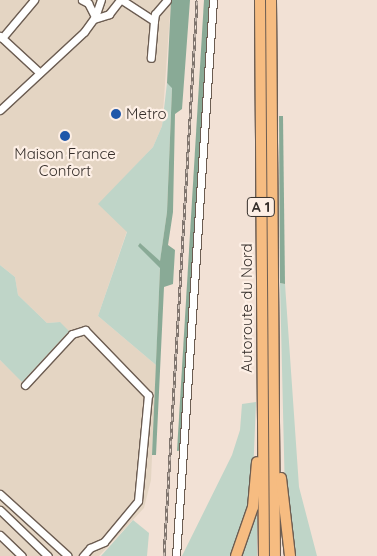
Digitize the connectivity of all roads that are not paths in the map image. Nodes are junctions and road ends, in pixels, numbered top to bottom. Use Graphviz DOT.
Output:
graph roads {
  1 [pos="34,0"];
  2 [pos="101,0"];
  3 [pos="121,0"];
  4 [pos="166,0"];
  5 [pos="213,0"];
  6 [pos="260,0"];
  7 [pos="271,0"];
  8 [pos="88,1"];
  9 [pos="95,18"];
  10 [pos="154,21"];
  11 [pos="1,37"];
  12 [pos="151,58"];
  13 [pos="40,73"];
  14 [pos="0,110"];
  15 [pos="25,385"];
  16 [pos="263,414"];
  17 [pos="274,426"];
  18 [pos="0,494"];
  19 [pos="0,510"];
  20 [pos="39,528"];
  21 [pos="0,535"];
  22 [pos="30,539"];
  23 [pos="67,554"];
  24 [pos="22,556"];
  25 [pos="48,556"];
  26 [pos="83,556"];
  27 [pos="176,556"];
  28 [pos="236,556"];
  29 [pos="264,556"];
  30 [pos="275,556"];
  31 [pos="290,556"];
  1 -- 11 [label="street"];
  2 -- 9 [label="street"];
  3 -- 9 [label="street"];
  3 -- 10 [label="street"];
  4 -- 10 [label="street"];
  5 -- 27 [label="street"];
  6 -- 16 [label="highway, Autoroute du Nord / A 1"];
  7 -- 17 [label="highway, Autoroute du Nord / A 1"];
  8 -- 9 [label="street"];
  9 -- 13 [label="street"];
  10 -- 12 [label="street"];
  11 -- 13 [label="street"];
  13 -- 14 [label="street"];
  15 -- 26 [label="street"];
  16 -- 28 [label="highway"];
  16 -- 29 [label="highway, Autoroute du Nord / A 1"];
  17 -- 30 [label="highway, Autoroute du Nord / A 1"];
  17 -- 31 [label="highway"];
  18 -- 20 [label="street"];
  19 -- 22 [label="street"];
  20 -- 22 [label="street"];
  20 -- 23 [label="street"];
  21 -- 24 [label="street"];
  22 -- 25 [label="street"];
}
